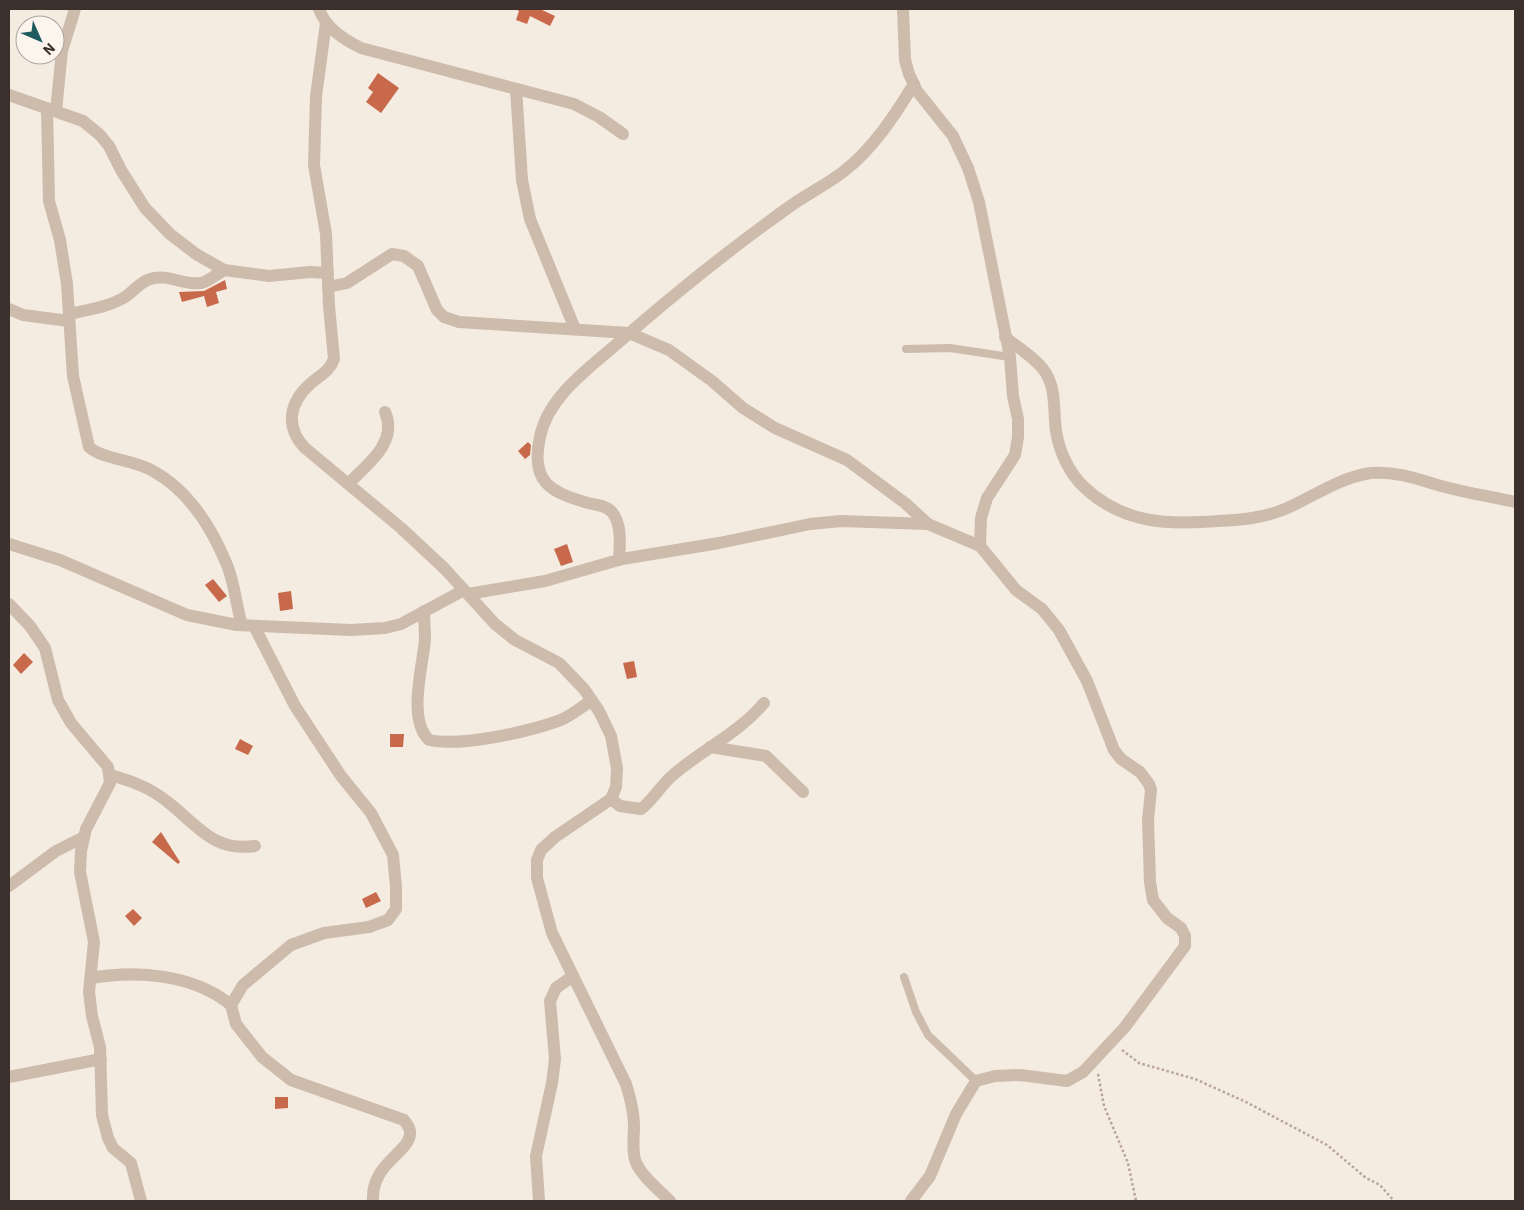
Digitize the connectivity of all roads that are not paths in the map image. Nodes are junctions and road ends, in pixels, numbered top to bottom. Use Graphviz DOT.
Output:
graph roads {
  1 [pos="75,9"];
  2 [pos="319,9"];
  3 [pos="903,9"];
  4 [pos="326,23"];
  5 [pos="914,84"];
  6 [pos="516,89"];
  7 [pos="9,95"];
  8 [pos="52,110"];
  9 [pos="623,134"];
  10 [pos="224,270"];
  11 [pos="328,273"];
  12 [pos="328,287"];
  13 [pos="12,314"];
  14 [pos="69,317"];
  15 [pos="575,329"];
  16 [pos="629,333"];
  17 [pos="1005,337"];
  18 [pos="906,349"];
  19 [pos="1010,357"];
  20 [pos="385,412"];
  21 [pos="349,482"];
  22 [pos="1515,502"];
  23 [pos="928,524"];
  24 [pos="9,544"];
  25 [pos="980,546"];
  26 [pos="619,560"];
  27 [pos="466,592"];
  28 [pos="9,604"];
  29 [pos="424,611"];
  30 [pos="248,625"];
  31 [pos="591,701"];
  32 [pos="764,703"];
  33 [pos="710,747"];
  34 [pos="110,775"];
  35 [pos="803,792"];
  36 [pos="611,799"];
  37 [pos="84,837"];
  38 [pos="255,846"];
  39 [pos="9,886"];
  40 [pos="573,976"];
  41 [pos="904,977"];
  42 [pos="91,978"];
  43 [pos="231,1005"];
  44 [pos="101,1059"];
  45 [pos="9,1077"];
  46 [pos="976,1081"];
  47 [pos="142,1201"];
  48 [pos="373,1201"];
  49 [pos="539,1201"];
  50 [pos="670,1201"];
  51 [pos="911,1201"];
  1 -- 8 [label="street"];
  2 -- 4 [label="street"];
  3 -- 5 [label="street"];
  4 -- 6 [label="street"];
  4 -- 11 [label="street"];
  5 -- 16 [label="street"];
  5 -- 17 [label="street"];
  6 -- 9 [label="street"];
  6 -- 15 [label="street"];
  7 -- 8 [label="street"];
  8 -- 10 [label="street"];
  8 -- 14 [label="street"];
  10 -- 11 [label="street"];
  10 -- 14 [label="street"];
  11 -- 12 [label="street"];
  12 -- 15 [label="street"];
  12 -- 21 [label="street"];
  13 -- 14 [label="street"];
  14 -- 30 [label="street"];
  15 -- 16 [label="street"];
  16 -- 23 [label="street"];
  16 -- 26 [label="street"];
  17 -- 19 [label="street"];
  17 -- 22 [label="street"];
  18 -- 19 [label="lane"];
  19 -- 25 [label="street"];
  20 -- 21 [label="street"];
  21 -- 27 [label="street"];
  23 -- 25 [label="street"];
  23 -- 26 [label="street"];
  24 -- 30 [label="street"];
  25 -- 46 [label="street"];
  26 -- 27 [label="street"];
  27 -- 29 [label="street"];
  27 -- 31 [label="street"];
  28 -- 34 [label="street"];
  29 -- 30 [label="street"];
  29 -- 31 [label="street"];
  30 -- 43 [label="street"];
  31 -- 36 [label="street"];
  32 -- 33 [label="street"];
  33 -- 35 [label="street"];
  33 -- 36 [label="street"];
  34 -- 37 [label="street"];
  34 -- 38 [label="street"];
  36 -- 40 [label="street"];
  37 -- 39 [label="street"];
  37 -- 42 [label="street"];
  40 -- 49 [label="street"];
  40 -- 50 [label="street"];
  41 -- 46 [label="lane"];
  42 -- 43 [label="street"];
  42 -- 44 [label="street"];
  43 -- 48 [label="street"];
  44 -- 45 [label="street"];
  44 -- 47 [label="street"];
  46 -- 51 [label="street"];
}
